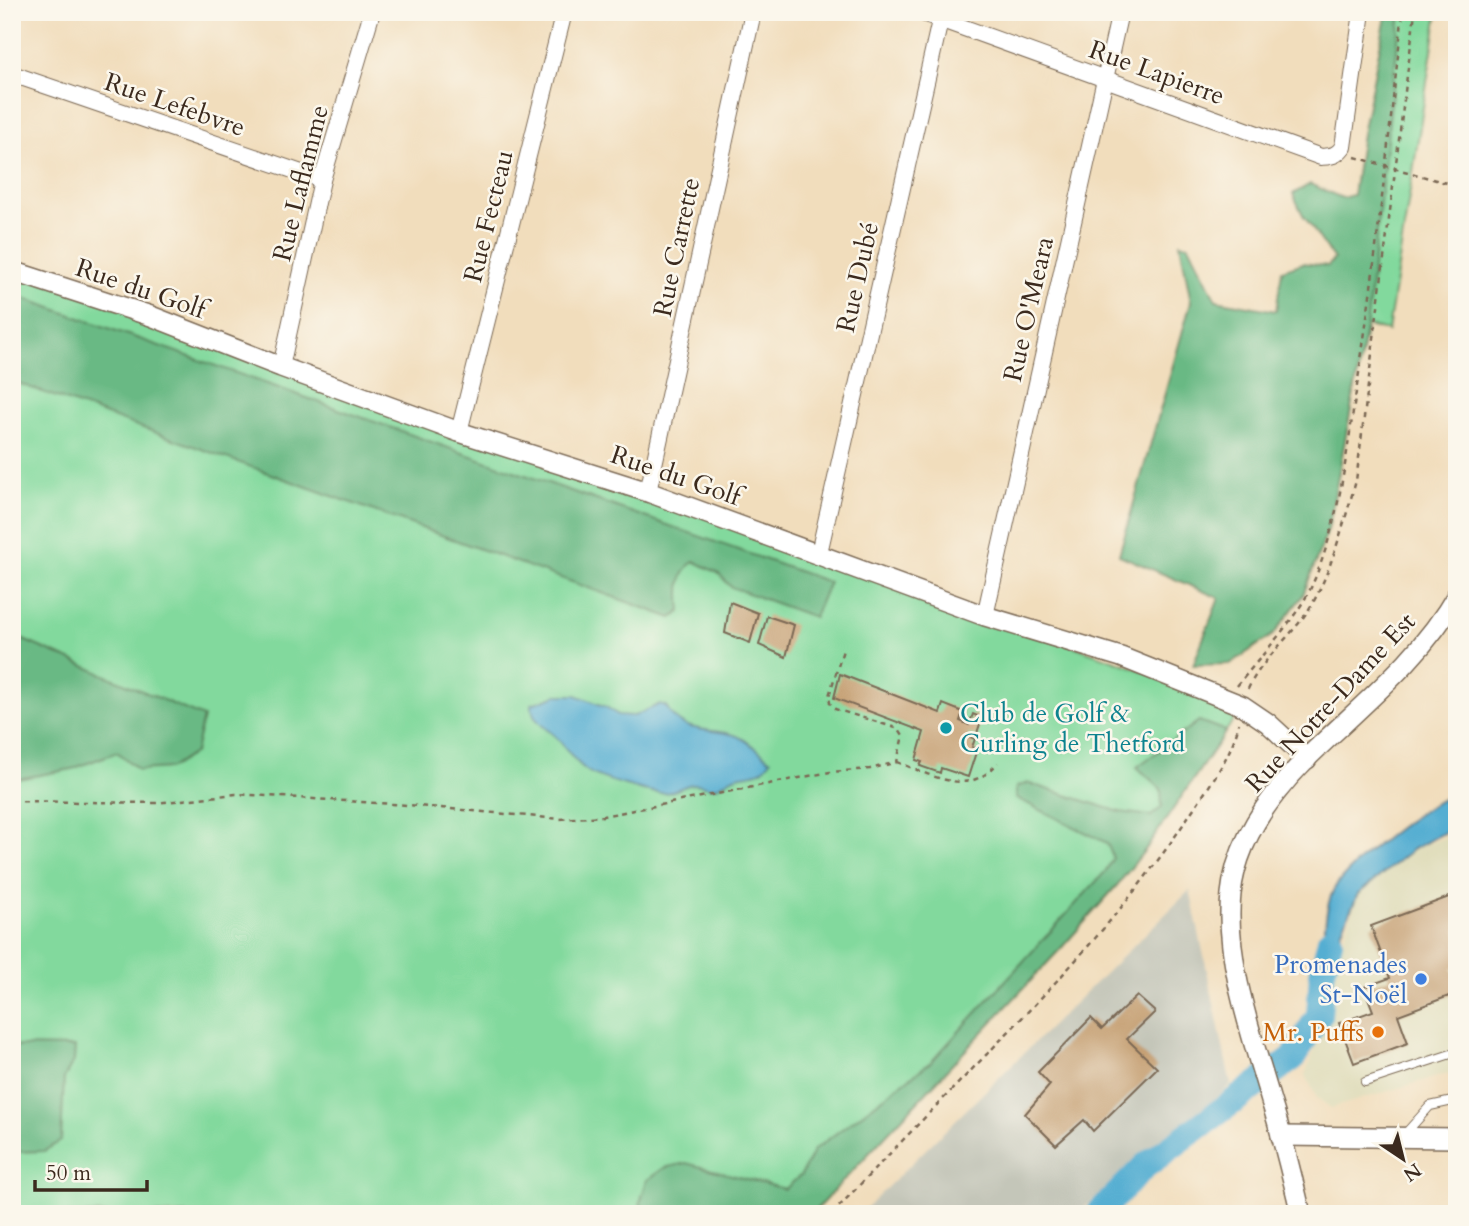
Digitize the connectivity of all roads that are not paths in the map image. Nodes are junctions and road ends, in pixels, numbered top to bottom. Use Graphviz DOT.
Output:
graph roads {
  1 [pos="564,12"];
  2 [pos="753,12"];
  3 [pos="920,12"];
  4 [pos="1120,12"];
  5 [pos="1362,12"];
  6 [pos="369,13"];
  7 [pos="941,16"];
  8 [pos="12,74"];
  9 [pos="1104,80"];
  10 [pos="322,180"];
  11 [pos="12,271"];
  12 [pos="281,367"];
  13 [pos="459,432"];
  14 [pos="648,492"];
  15 [pos="819,553"];
  16 [pos="1457,595"];
  17 [pos="985,615"];
  18 [pos="1307,759"];
  19 [pos="1457,1052"];
  20 [pos="1365,1082"];
  21 [pos="1457,1100"];
  22 [pos="1281,1136"];
  23 [pos="1402,1138"];
  24 [pos="1457,1138"];
  25 [pos="1301,1214"];
  1 -- 13 [label="street, Rue Fecteau"];
  2 -- 14 [label="street, Rue Carrette"];
  3 -- 7 [label="street, Rue Lapierre"];
  4 -- 9 [label="street, Rue O'Meara"];
  5 -- 9 [label="street, Rue Lapierre"];
  6 -- 10 [label="street, Rue Laflamme"];
  7 -- 9 [label="street, Rue Lapierre"];
  7 -- 15 [label="street, Rue Dubé"];
  8 -- 10 [label="street, Rue Lefebvre"];
  9 -- 17 [label="street, Rue O'Meara"];
  10 -- 12 [label="street, Rue Laflamme"];
  11 -- 12 [label="street, Rue du Golf"];
  12 -- 13 [label="street, Rue du Golf"];
  13 -- 14 [label="street, Rue du Golf"];
  14 -- 15 [label="street, Rue du Golf"];
  15 -- 17 [label="street, Rue du Golf"];
  16 -- 18 [label="street, Rue Notre-Dame Est"];
  17 -- 18 [label="street, Rue du Golf"];
  18 -- 22 [label="street, Rue Notre-Dame Est"];
  19 -- 20 [label="lane"];
  21 -- 23 [label="lane"];
  22 -- 23 [label="street"];
  22 -- 25 [label="street, Rue Notre-Dame Est"];
  23 -- 24 [label="street"];
}
